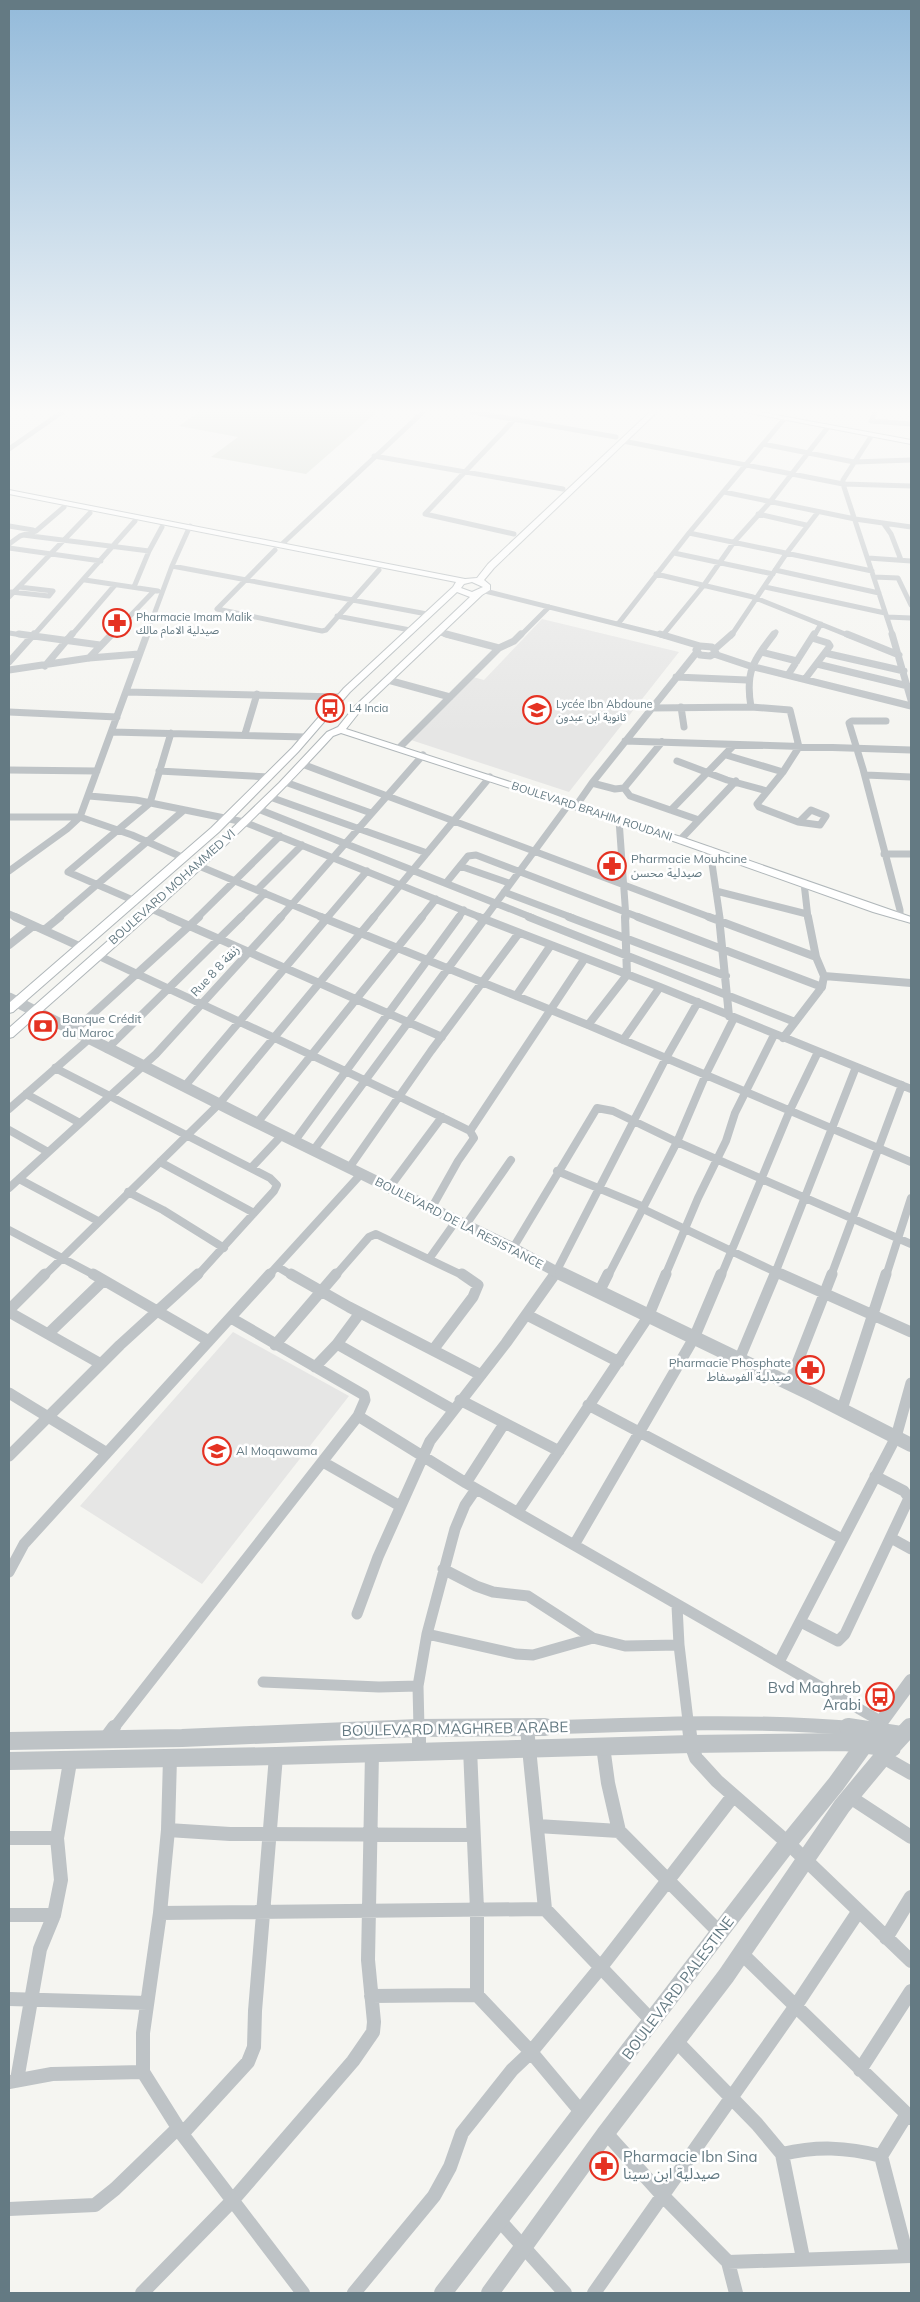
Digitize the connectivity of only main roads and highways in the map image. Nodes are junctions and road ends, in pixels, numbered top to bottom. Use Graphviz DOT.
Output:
graph roads {
  1 [pos="125,519"];
  2 [pos="142,519"];
  3 [pos="530,519"];
  4 [pos="538,519"];
  5 [pos="188,529"];
  6 [pos="278,547"];
  7 [pos="479,567"];
  8 [pos="466,582"];
  9 [pos="482,592"];
  10 [pos="318,725"];
  11 [pos="342,728"];
  12 [pos="330,734"];
  13 [pos="904,913"];
  14 [pos="911,920"];
  15 [pos="12,1003"];
  16 [pos="9,1034"];
  1 -- 5 [label="main road"];
  2 -- 5 [label="main road"];
  3 -- 7 [label="main road, BOULEVARD MOHAMMED VI"];
  4 -- 8 [label="main road, BOULEVARD MOHAMMED VI"];
  5 -- 6 [label="main road"];
  6 -- 8 [label="main road"];
  6 -- 8 [label="main road"];
  8 -- 9 [label="main road"];
  8 -- 9 [label="main road"];
  8 -- 10 [label="main road, BOULEVARD MOHAMMED VI"];
  9 -- 11 [label="main road"];
  10 -- 11 [label="main road, BOULEVARD BRAHIM ROUDANI"];
  10 -- 12 [label="main road"];
  10 -- 15 [label="main road, BOULEVARD MOHAMMED VI"];
  11 -- 12 [label="main road"];
  11 -- 13 [label="main road, BOULEVARD BRAHIM ROUDANI"];
  12 -- 16 [label="main road, BOULEVARD MOHAMMED VI"];
  13 -- 14 [label="main road, BOULEVARD BRAHIM ROUDANI"];
}
